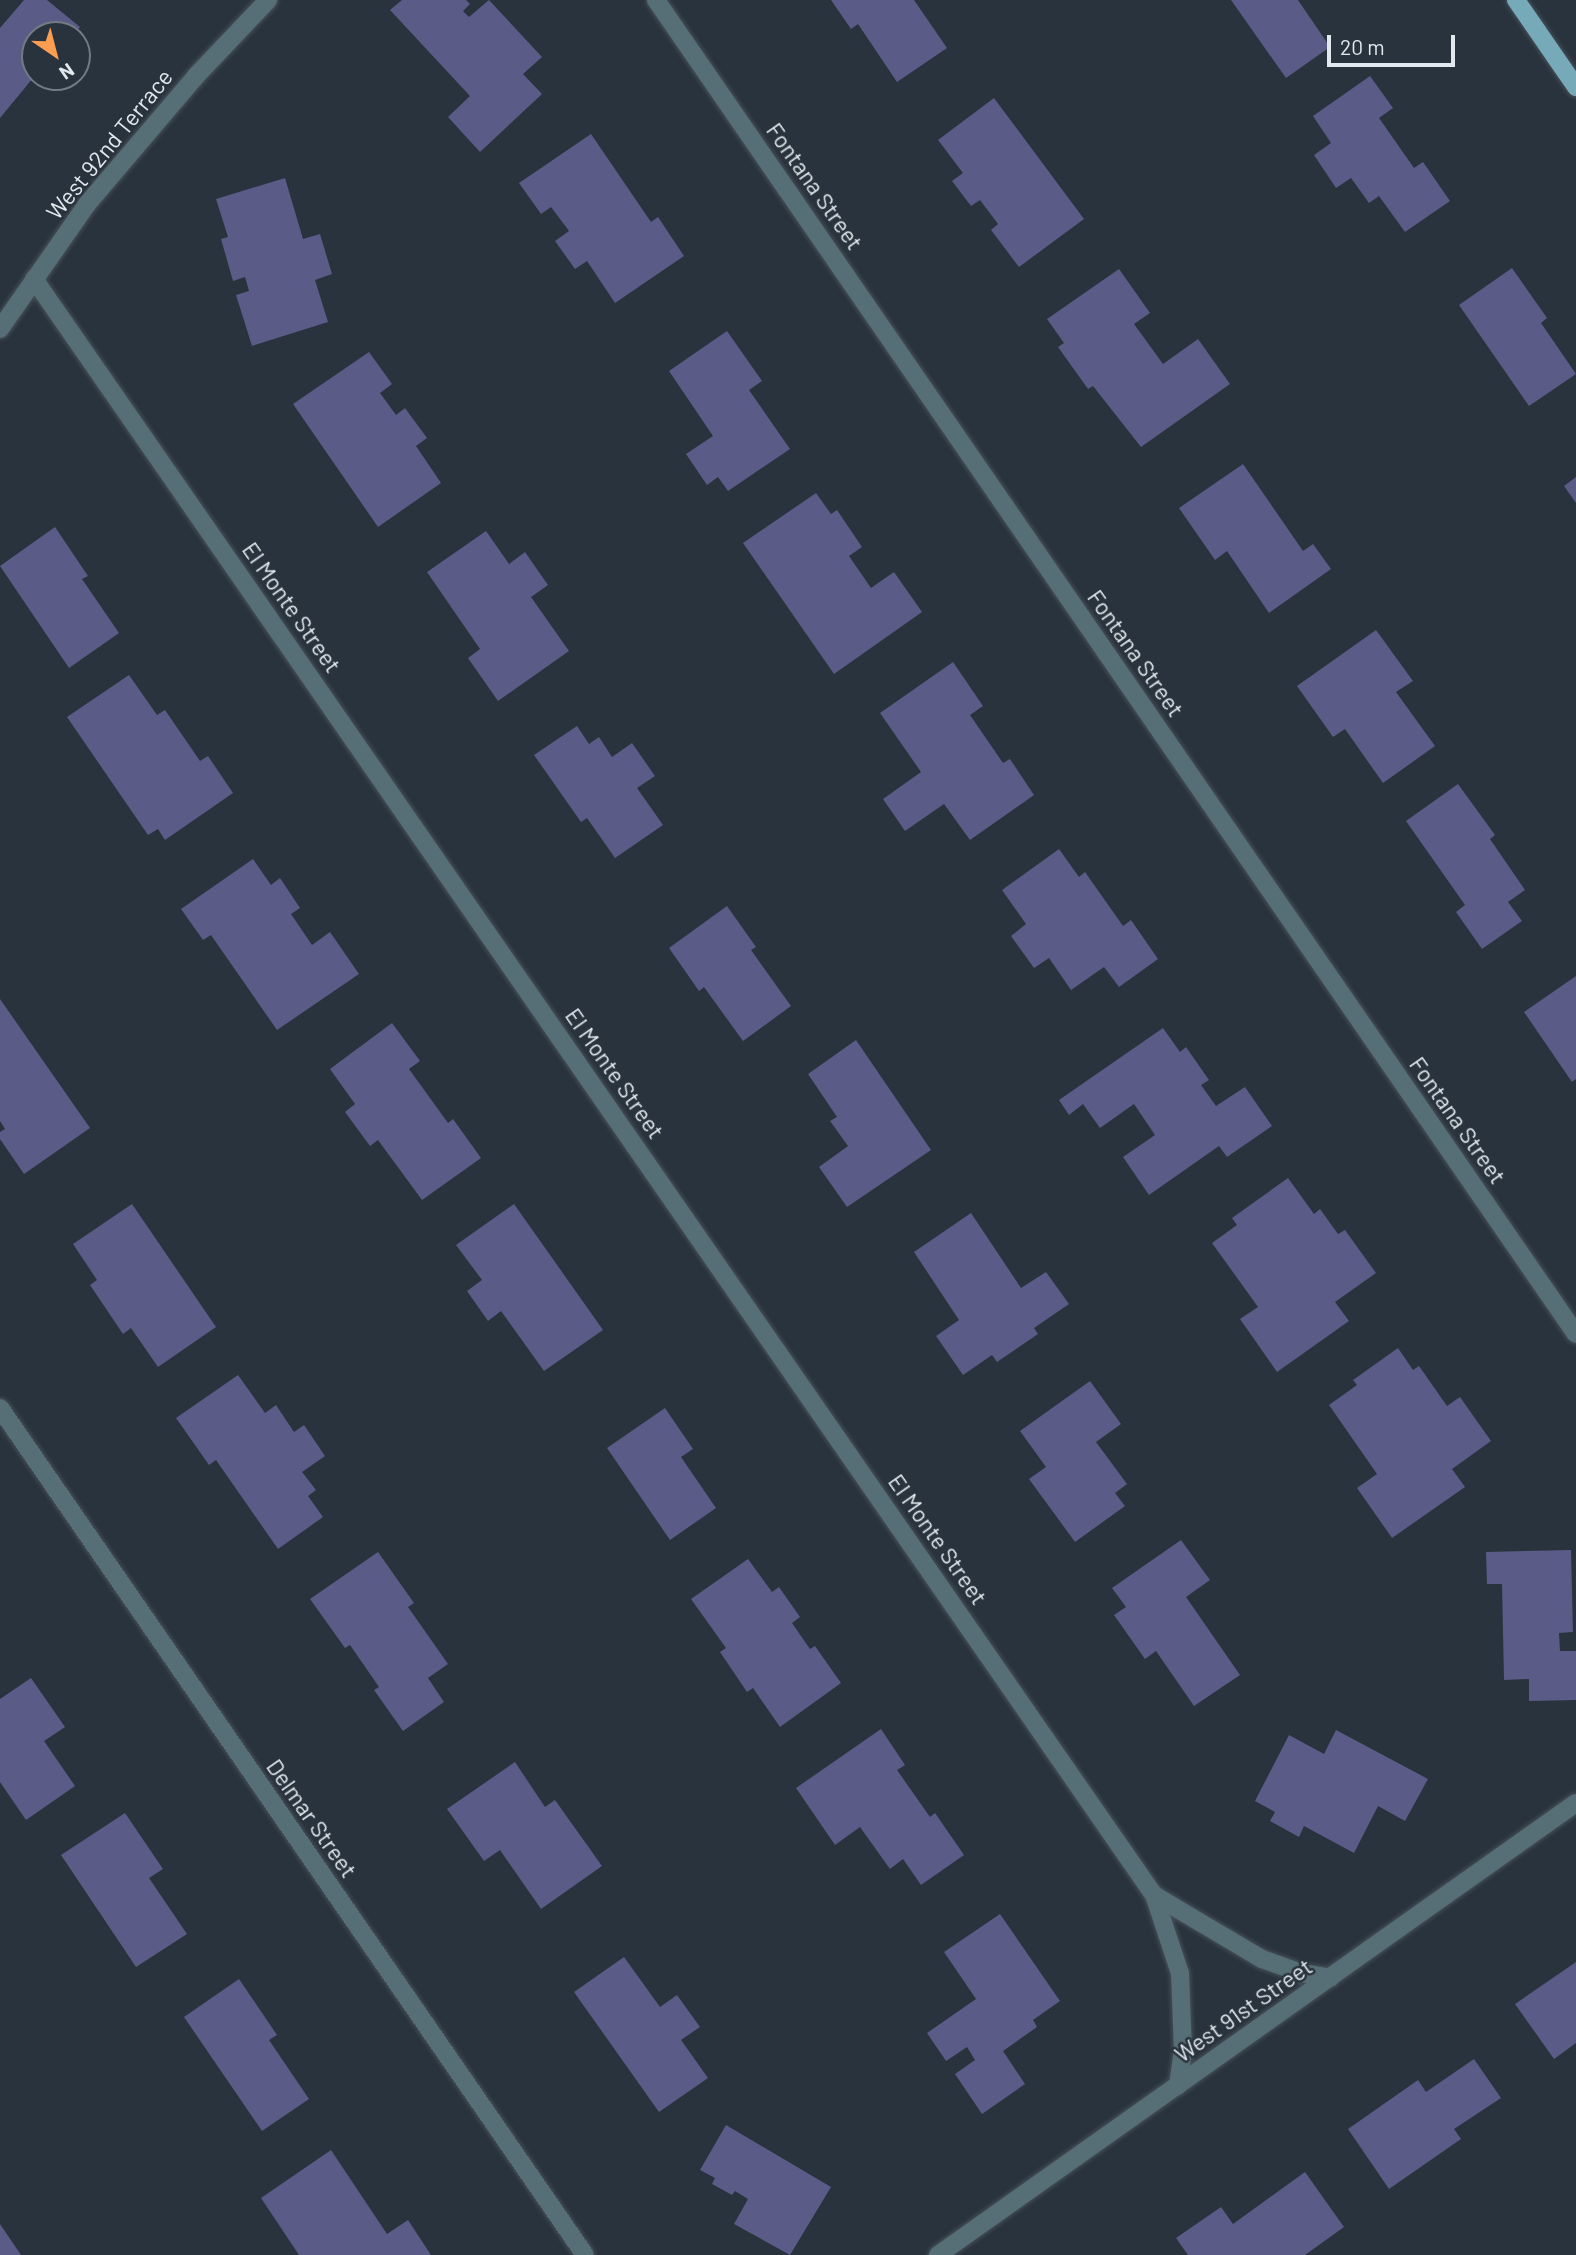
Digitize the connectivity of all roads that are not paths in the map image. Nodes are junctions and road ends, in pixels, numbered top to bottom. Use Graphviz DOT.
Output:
graph roads {
  1 [pos="268,0"];
  2 [pos="656,0"];
  3 [pos="1516,0"];
  4 [pos="1576,87"];
  5 [pos="34,279"];
  6 [pos="0,328"];
  7 [pos="1576,1334"];
  8 [pos="0,1408"];
  9 [pos="1576,1803"];
  10 [pos="1154,1895"];
  11 [pos="1331,1978"];
  12 [pos="1178,2086"];
  13 [pos="585,2255"];
  14 [pos="938,2255"];
  1 -- 5 [label="street, West 92nd Terrace"];
  2 -- 7 [label="street, Fontana Street"];
  3 -- 4 [label="main road"];
  5 -- 6 [label="street, West 92nd Terrace"];
  5 -- 10 [label="street, El Monte Street"];
  8 -- 13 [label="street, Delmar Street"];
  9 -- 11 [label="street, West 91st Street"];
  10 -- 11 [label="street, El Monte Street"];
  10 -- 12 [label="street, El Monte Street"];
  11 -- 12 [label="street, West 91st Street"];
  12 -- 14 [label="street, West 91st Street"];
}
